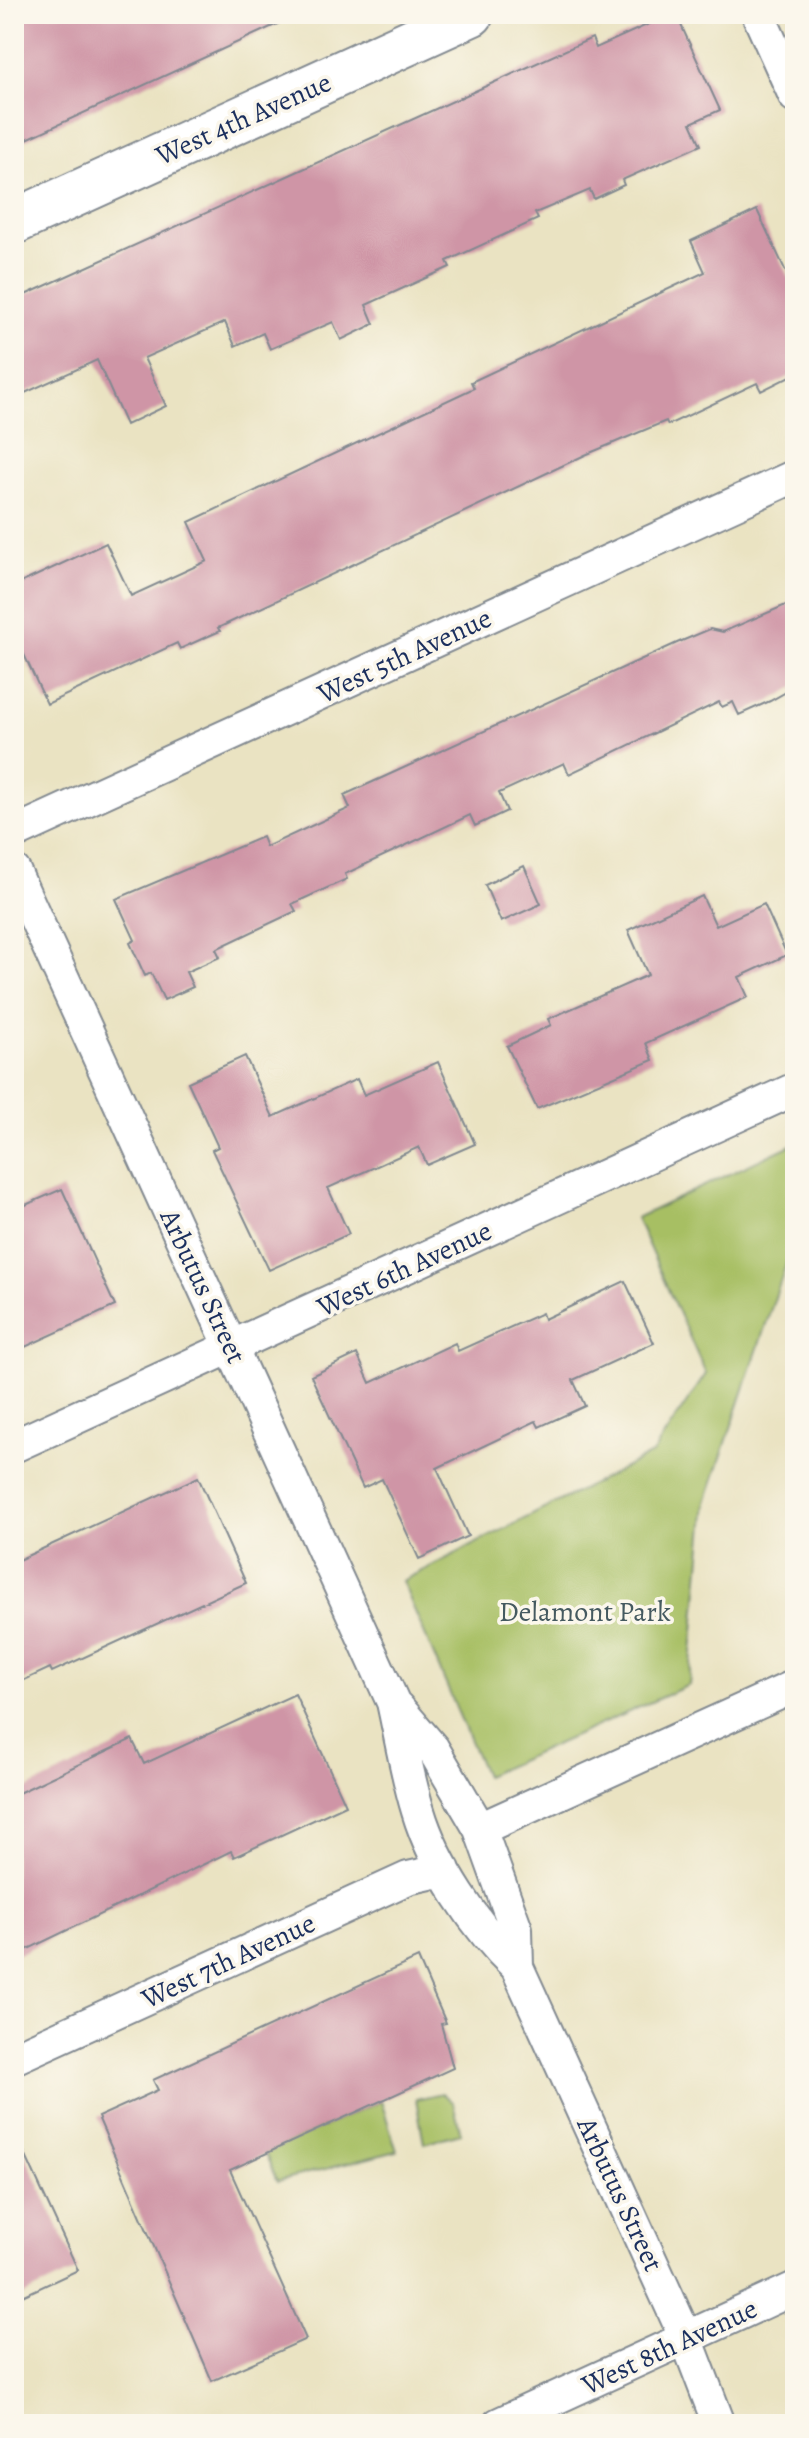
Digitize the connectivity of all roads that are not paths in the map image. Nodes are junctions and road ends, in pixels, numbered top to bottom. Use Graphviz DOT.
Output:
graph roads {
  1 [pos="471,14"];
  2 [pos="758,14"];
  3 [pos="795,96"];
  4 [pos="14,222"];
  5 [pos="795,476"];
  6 [pos="14,833"];
  7 [pos="14,871"];
  8 [pos="795,1089"];
  9 [pos="232,1347"];
  10 [pos="14,1446"];
  11 [pos="795,1686"];
  12 [pos="393,1702"];
  13 [pos="480,1829"];
  14 [pos="444,1870"];
  15 [pos="517,1967"];
  16 [pos="14,2058"];
  17 [pos="795,2288"];
  18 [pos="686,2338"];
  19 [pos="499,2424"];
  20 [pos="719,2424"];
  1 -- 4 [label="main road, West 4th Avenue"];
  2 -- 3 [label="street"];
  5 -- 6 [label="street, West 5th Avenue"];
  7 -- 9 [label="street, Arbutus Street"];
  8 -- 9 [label="street, West 6th Avenue"];
  9 -- 10 [label="street, West 6th Avenue"];
  9 -- 12 [label="street, Arbutus Street"];
  11 -- 13 [label="street"];
  12 -- 13 [label="street, Arbutus Street"];
  12 -- 14 [label="street, Arbutus Street"];
  13 -- 15 [label="street, Arbutus Street"];
  14 -- 15 [label="street, Arbutus Street"];
  14 -- 16 [label="street, West 7th Avenue"];
  15 -- 18 [label="street, Arbutus Street"];
  17 -- 18 [label="street, West 8th Avenue"];
  18 -- 19 [label="street, West 8th Avenue"];
  18 -- 20 [label="street, Arbutus Street"];
}
